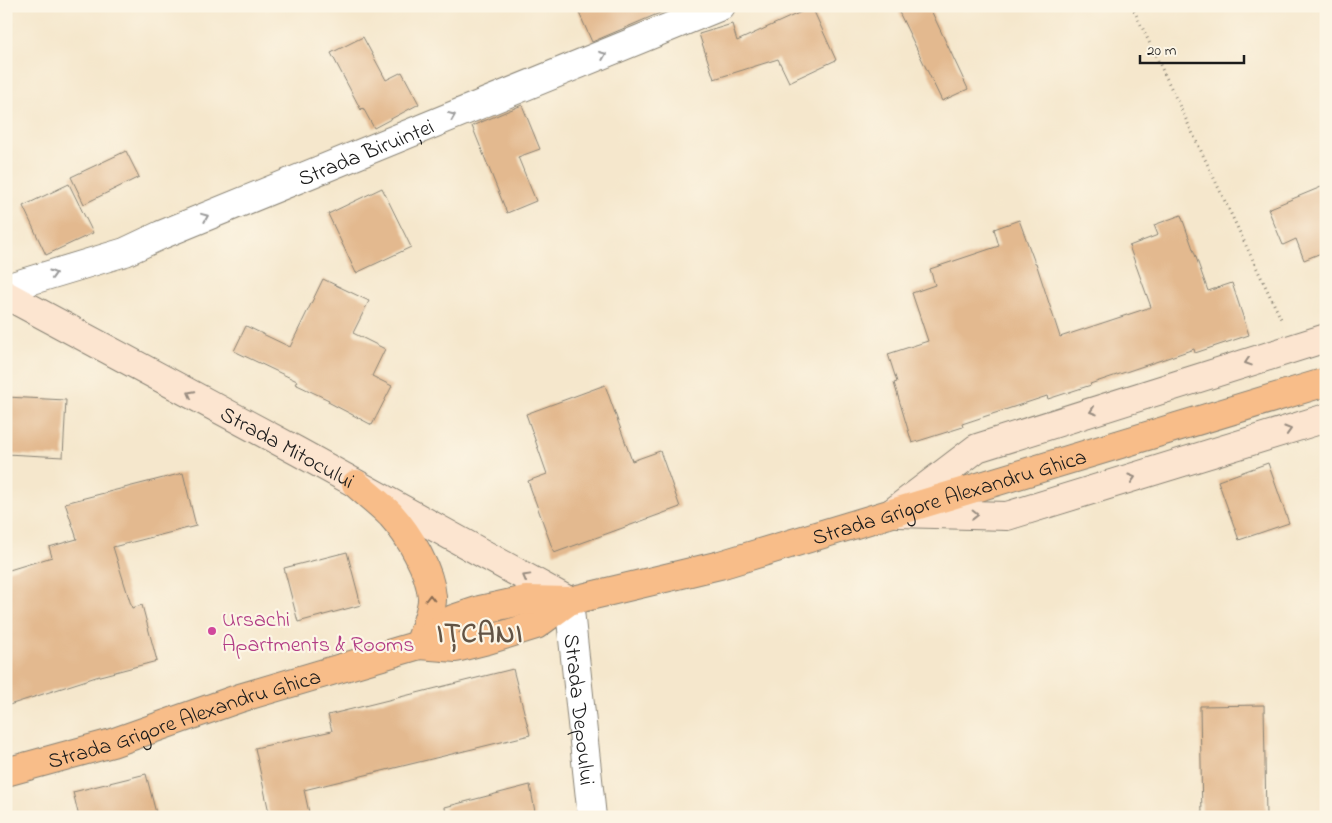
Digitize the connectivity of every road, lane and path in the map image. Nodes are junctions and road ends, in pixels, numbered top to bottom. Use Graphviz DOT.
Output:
graph roads {
  1 [pos="721,6"];
  2 [pos="1132,6"];
  3 [pos="6,288"];
  4 [pos="6,295"];
  5 [pos="1326,338"];
  6 [pos="1294,347"];
  7 [pos="1326,382"];
  8 [pos="1326,418"];
  9 [pos="356,484"];
  10 [pos="892,513"];
  11 [pos="569,601"];
  12 [pos="419,645"];
  13 [pos="6,772"];
  14 [pos="592,817"];
  3 -- 1 [label="street, Strada Biruinței, one-way"];
  2 -- 6 [label="path"];
  9 -- 4 [label="main road, Strada Mitocului, one-way"];
  5 -- 6 [label="main road"];
  6 -- 10 [label="main road, one-way"];
  7 -- 10 [label="main road, Strada Grigore Alexandru Ghica"];
  10 -- 8 [label="main road, one-way"];
  11 -- 9 [label="main road, Strada Mitocului, one-way"];
  12 -- 9 [label="main road, one-way"];
  10 -- 11 [label="main road, Strada Grigore Alexandru Ghica"];
  11 -- 12 [label="main road, Strada Grigore Alexandru Ghica"];
  11 -- 14 [label="street, Strada Depoului"];
  12 -- 13 [label="main road, Strada Grigore Alexandru Ghica"];
}
